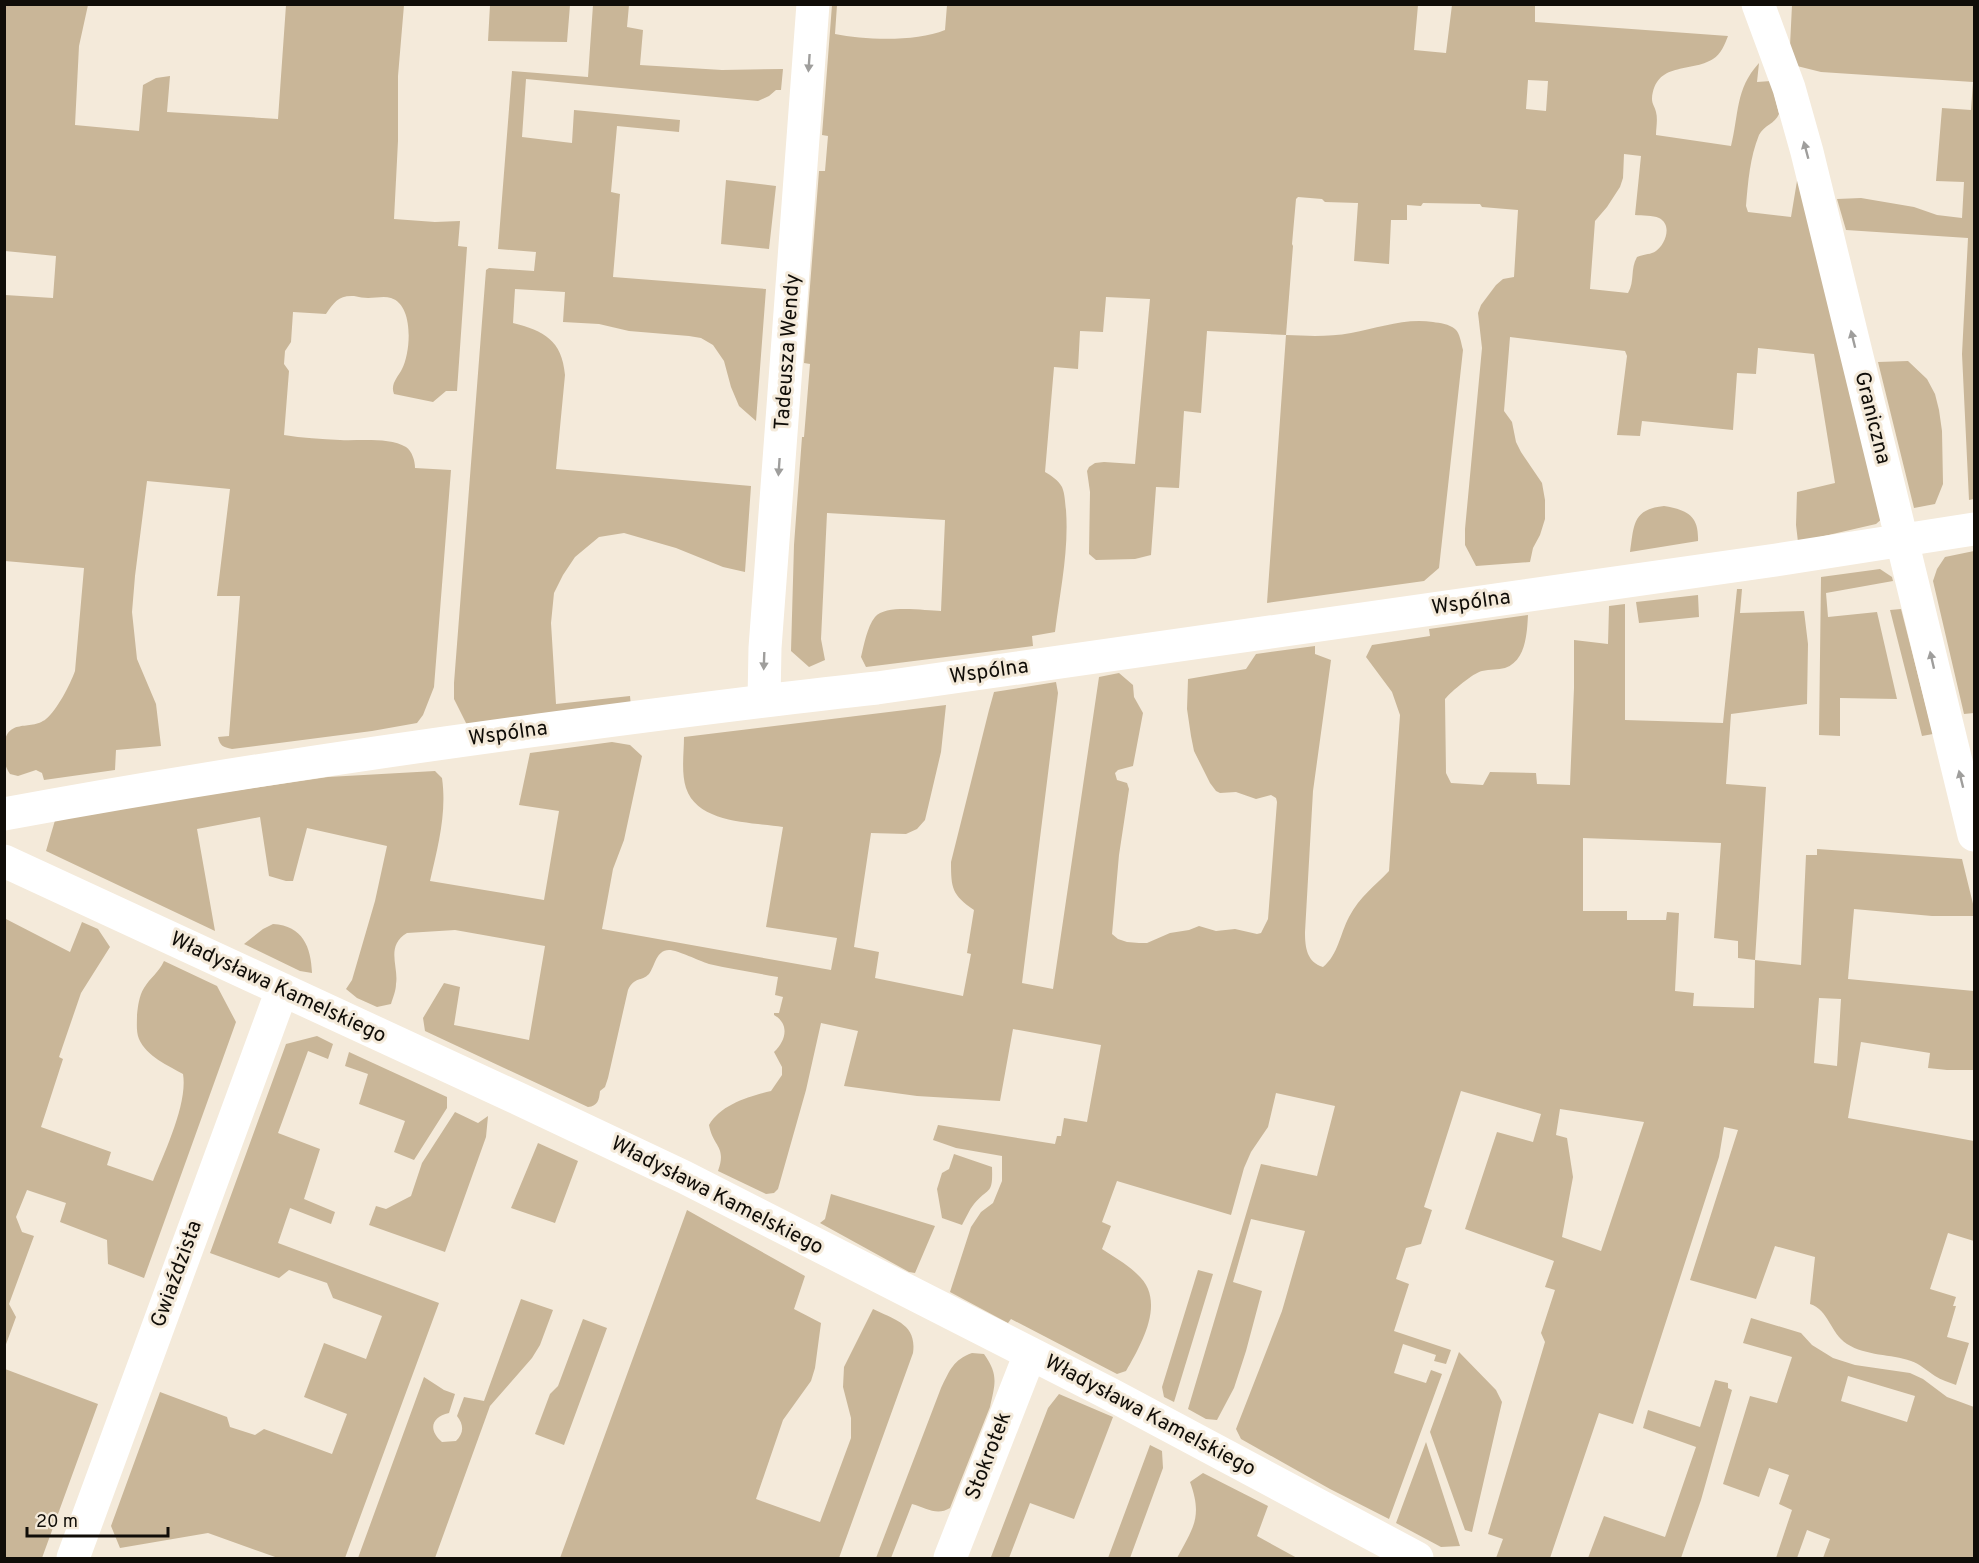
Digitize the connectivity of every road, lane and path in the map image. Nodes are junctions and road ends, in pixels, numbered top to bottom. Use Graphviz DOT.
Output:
graph roads {
  1 [pos="813,4"];
  2 [pos="1758,4"];
  3 [pos="1974,529"];
  4 [pos="1903,539"];
  5 [pos="764,700"];
  6 [pos="4,814"];
  7 [pos="1974,835"];
  8 [pos="4,861"];
  9 [pos="282,990"];
  10 [pos="1030,1354"];
  11 [pos="73,1558"];
  12 [pos="950,1558"];
  13 [pos="1416,1558"];
  1 -- 5 [label="street, Tadeusza Wendy, one-way"];
  4 -- 2 [label="street, Graniczna, one-way"];
  3 -- 4 [label="street, Wspólna"];
  4 -- 5 [label="street, Wspólna"];
  7 -- 4 [label="street, Graniczna, one-way"];
  5 -- 6 [label="street, Wspólna"];
  8 -- 9 [label="street, Władysława Kamelskiego"];
  9 -- 10 [label="street, Władysława Kamelskiego"];
  9 -- 11 [label="street, Gwiaździsta"];
  10 -- 12 [label="street, Stokrotek"];
  10 -- 13 [label="street, Władysława Kamelskiego"];
}
